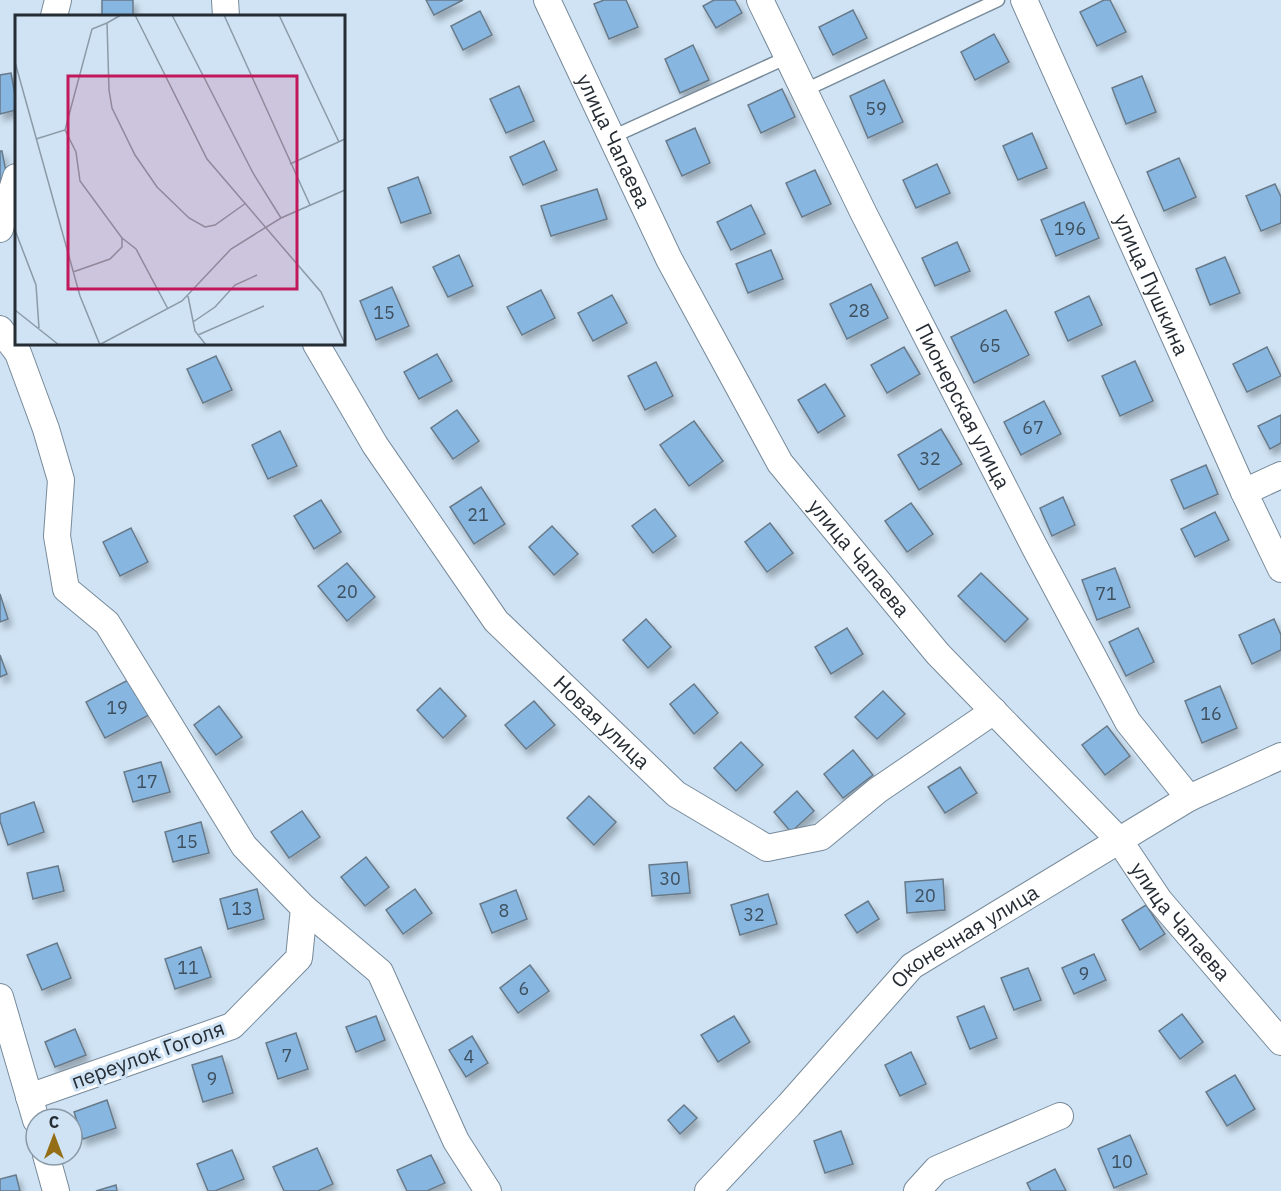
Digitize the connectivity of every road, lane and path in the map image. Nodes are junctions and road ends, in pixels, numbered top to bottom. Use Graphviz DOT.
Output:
graph roads {
  1 [pos="58,0"];
  2 [pos="225,0"];
  3 [pos="547,0"];
  4 [pos="760,0"];
  5 [pos="998,0"];
  6 [pos="1029,4"];
  7 [pos="54,15"];
  8 [pos="226,15"];
  9 [pos="788,57"];
  10 [pos="805,90"];
  11 [pos="612,137"];
  12 [pos="15,180"];
  13 [pos="0,229"];
  14 [pos="0,329"];
  15 [pos="317,345"];
  16 [pos="1281,475"];
  17 [pos="1244,492"];
  18 [pos="1281,569"];
  19 [pos="994,711"];
  20 [pos="1281,756"];
  21 [pos="1189,798"];
  22 [pos="1119,840"];
  23 [pos="304,908"];
  24 [pos="0,997"];
  25 [pos="1281,1042"];
  26 [pos="32,1107"];
  27 [pos="38,1107"];
  28 [pos="1060,1116"];
  29 [pos="49,1167"];
  30 [pos="56,1191"];
  31 [pos="488,1191"];
  32 [pos="708,1191"];
  33 [pos="917,1191"];
  1 -- 7 [label="street"];
  2 -- 8 [label="street"];
  3 -- 11 [label="street, улица Чапаева"];
  4 -- 9 [label="street, Пионерская улица"];
  5 -- 10 [label="lane"];
  6 -- 17 [label="street, улица Пушкина"];
  9 -- 10 [label="street, Пионерская улица"];
  9 -- 11 [label="lane"];
  10 -- 21 [label="street, Пионерская улица"];
  11 -- 19 [label="street, улица Чапаева"];
  12 -- 13 [label="street"];
  14 -- 23 [label="street"];
  15 -- 19 [label="street, Новая улица"];
  16 -- 17 [label="street"];
  17 -- 18 [label="street, улица Пушкина"];
  19 -- 22 [label="street, улица Чапаева"];
  20 -- 21 [label="street, Оконечная улица"];
  21 -- 22 [label="street, Оконечная улица"];
  22 -- 25 [label="street, улица Чапаева"];
  22 -- 32 [label="street, Оконечная улица"];
  23 -- 27 [label="street, переулок Гоголя"];
  23 -- 31 [label="street"];
  24 -- 26 [label="street"];
  28 -- 33 [label="street"];
  29 -- 30 [label="street"];
}
